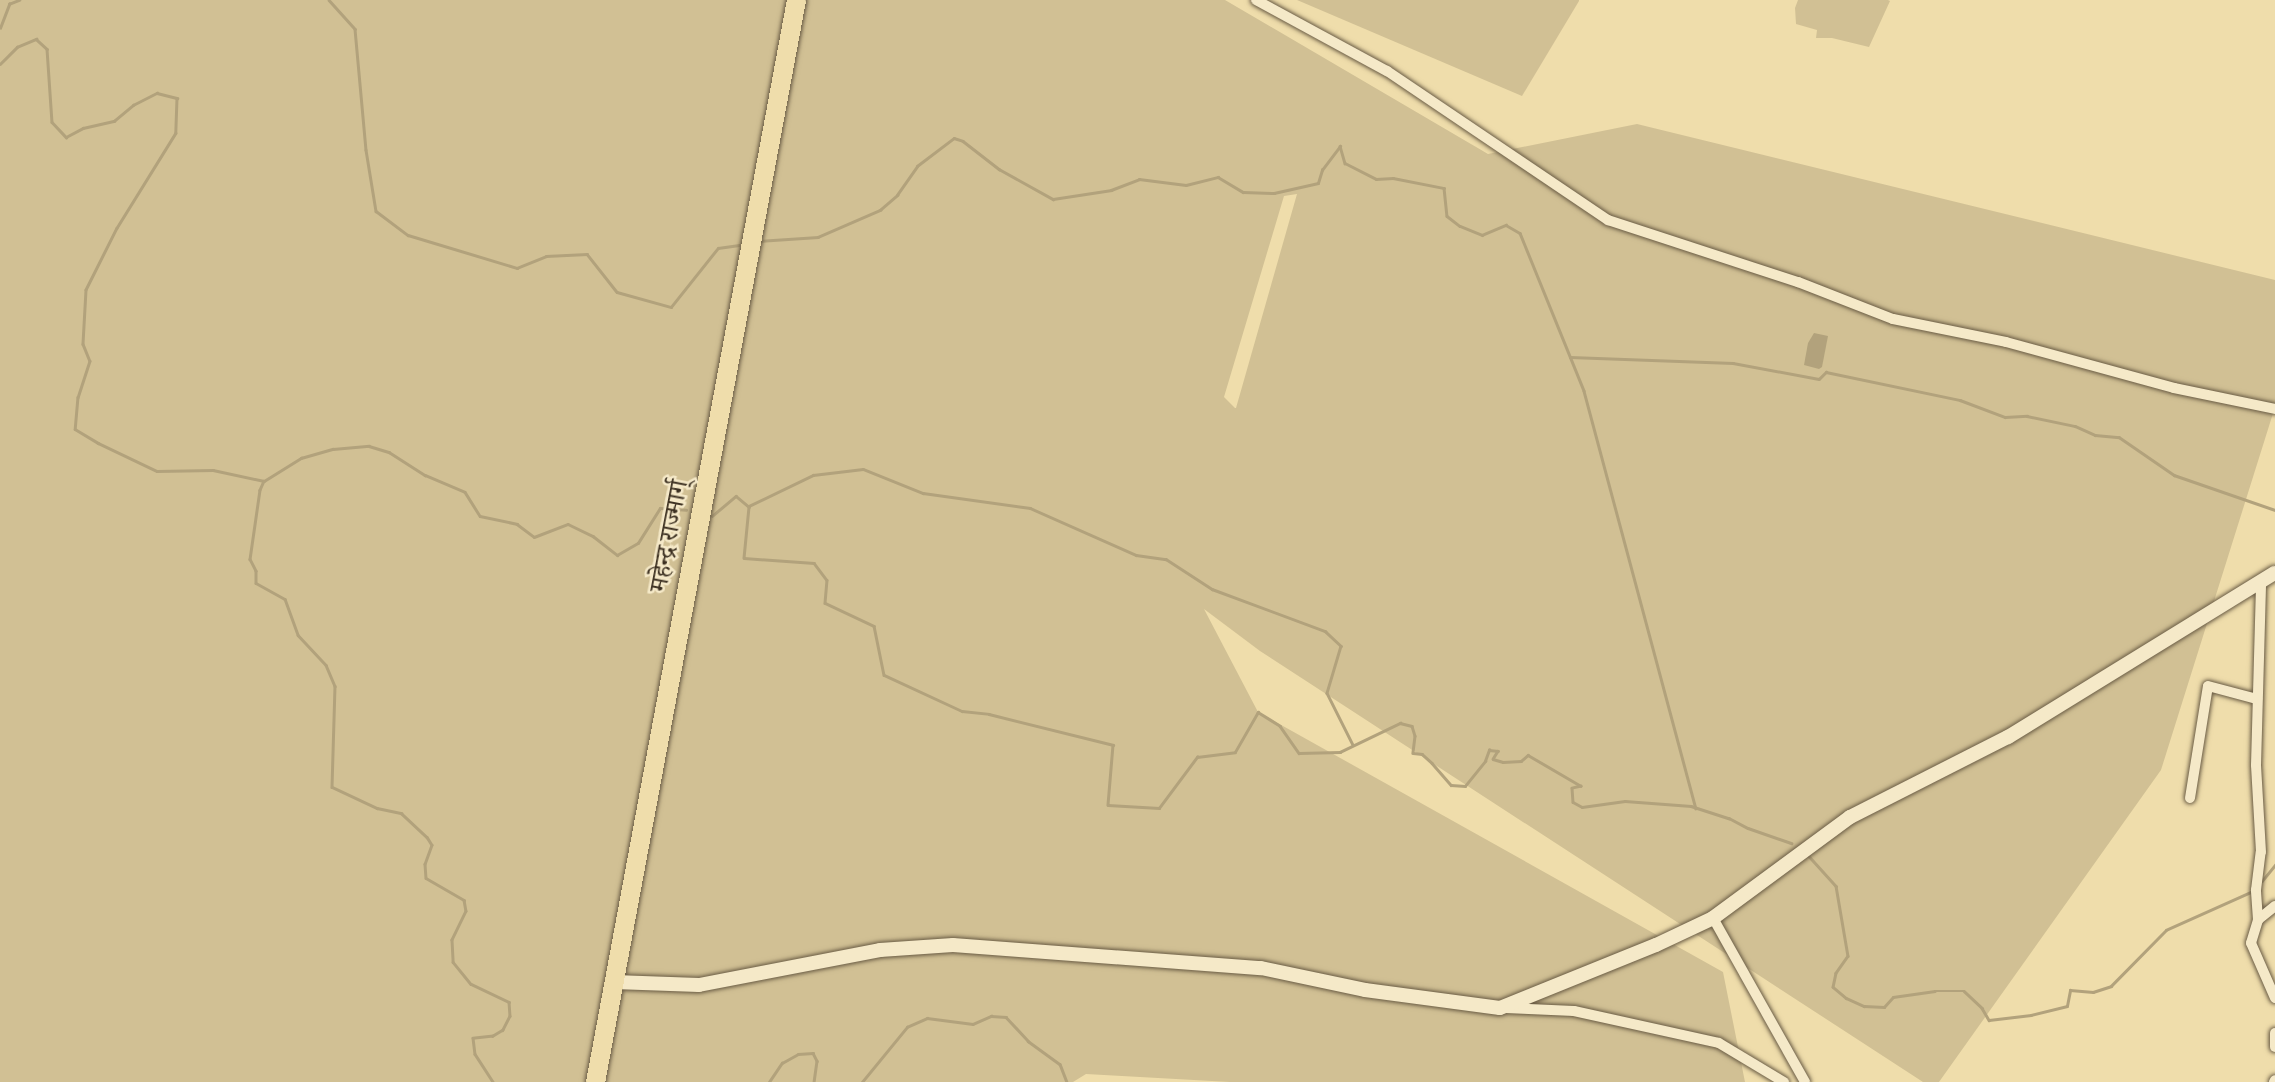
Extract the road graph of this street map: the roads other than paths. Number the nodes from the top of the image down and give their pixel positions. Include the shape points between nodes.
1 (796, 0) edge
2 (1256, 0) edge
3 (2275, 409) edge
4 (2275, 573) edge
5 (2261, 582) junction
6 (2257, 699) junction
7 (2189, 798) dead end
8 (2275, 906) edge
9 (1713, 918) junction
10 (2258, 920) junction
11 (614, 982) junction
12 (2275, 998) edge
13 (1500, 1008) junction
14 (2275, 1033) edge
15 (2275, 1047) edge
16 (595, 1082) edge
17 (1784, 1082) edge
18 (1805, 1082) edge

1 - 11 highway, महेन्द्र राज्मार्ग्
2 - 3 street via 1387,71 1608,220 1798,282 1893,319 2006,342 2174,388
4 - 5 street
5 - 6 street
5 - 9 street via 2008,737 1850,817
6 - 7 street via 2208,686
6 - 10 street
8 - 10 street
9 - 13 street
9 - 18 street
10 - 12 street via 2250,943
11 - 13 street via 699,985 880,950 953,945 1261,968 1364,990
11 - 16 highway, महेन्द्र राज्मार्ग्
13 - 17 street via 1574,1011 1719,1043
14 - 15 street

